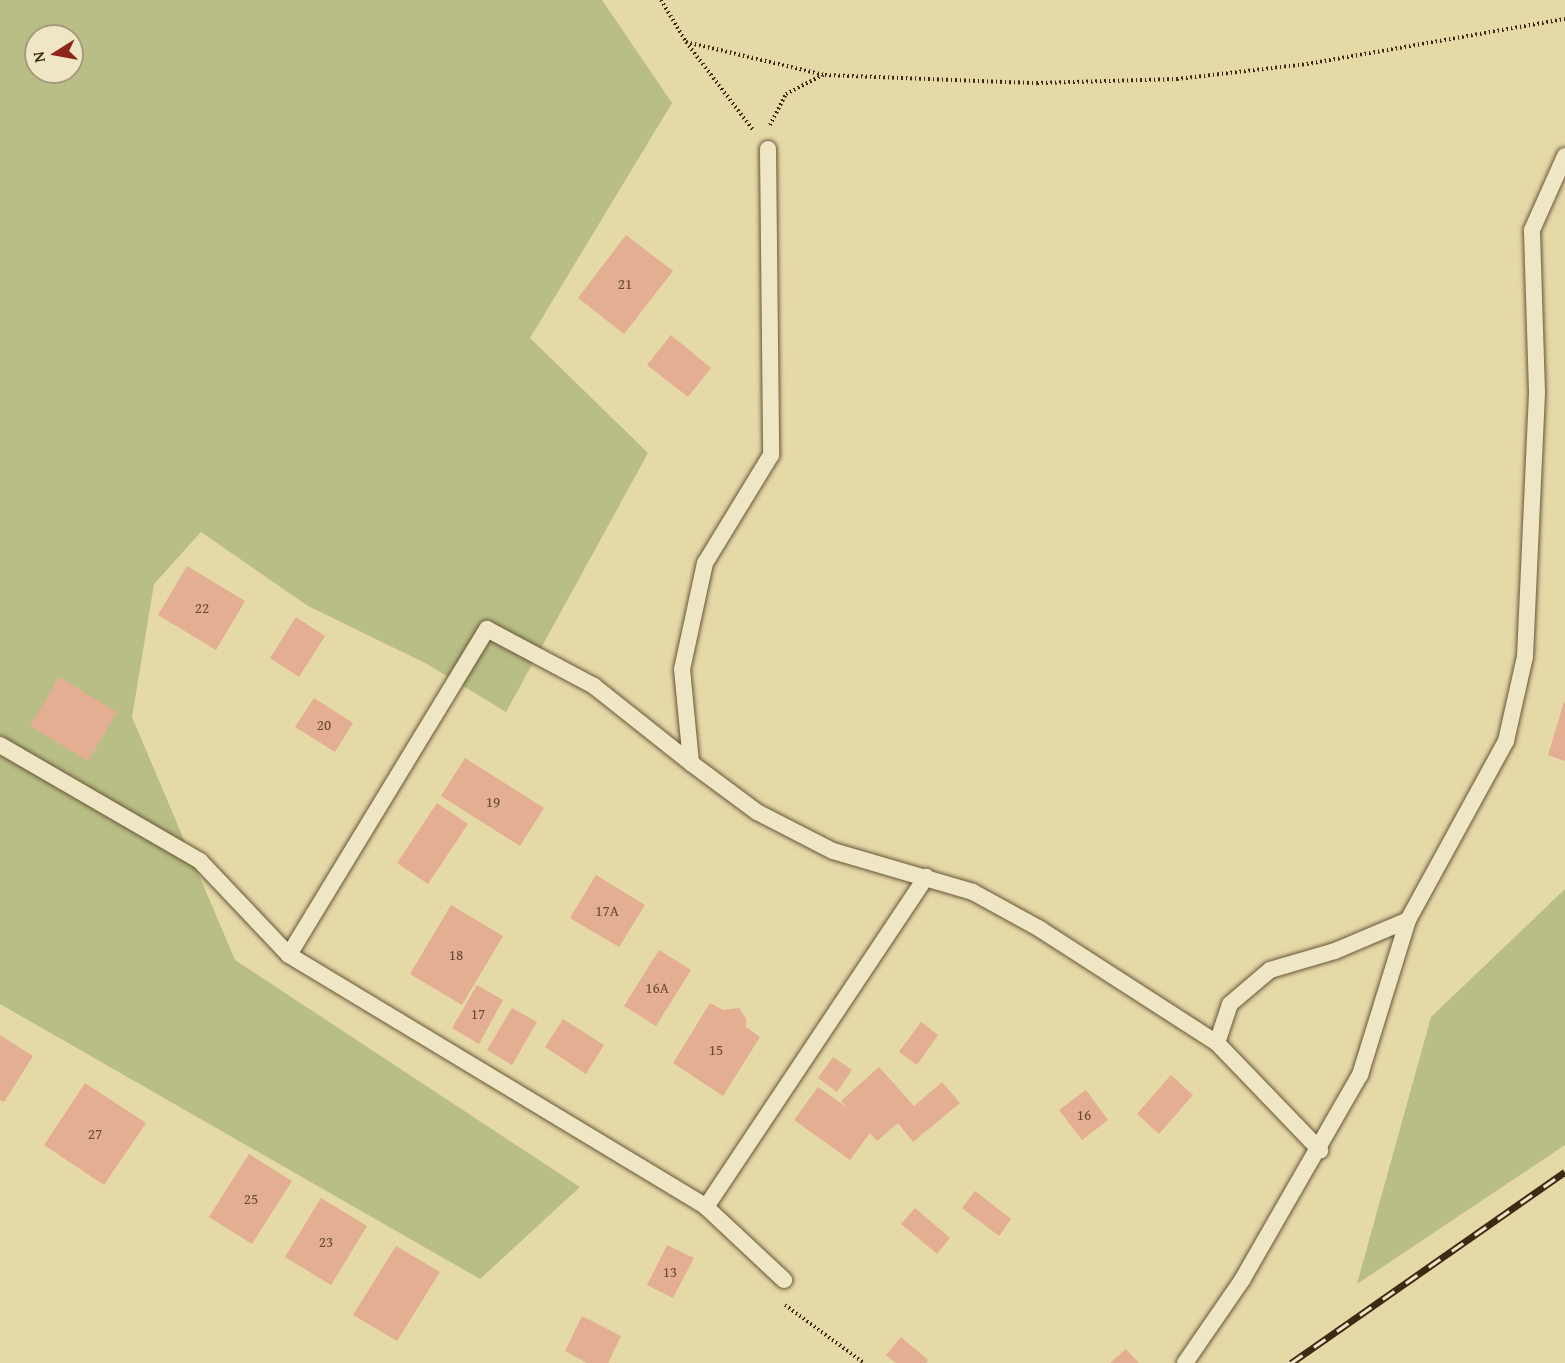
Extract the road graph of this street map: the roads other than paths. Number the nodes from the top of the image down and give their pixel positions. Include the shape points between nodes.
1 (768, 149) road end
2 (1565, 156) edge
3 (0, 745) edge
4 (691, 764) junction
5 (926, 877) junction
6 (1408, 920) junction
7 (289, 955) junction
8 (1217, 1043) junction
9 (1320, 1150) junction
10 (706, 1207) junction
11 (784, 1280) road end
12 (1185, 1363) edge

1 - 4 lane via 771,455 705,563 682,669
2 - 6 lane via 1532,230 1537,392 1525,657 1506,741
3 - 7 lane via 201,861
4 - 5 lane via 756,812 833,851
4 - 7 lane via 594,686 487,629
5 - 8 lane via 973,892 1040,929
5 - 10 lane
6 - 8 lane via 1335,951 1270,970 1230,1004
6 - 9 lane via 1360,1075
7 - 10 lane
8 - 9 lane
9 - 12 lane via 1242,1280
10 - 11 lane

